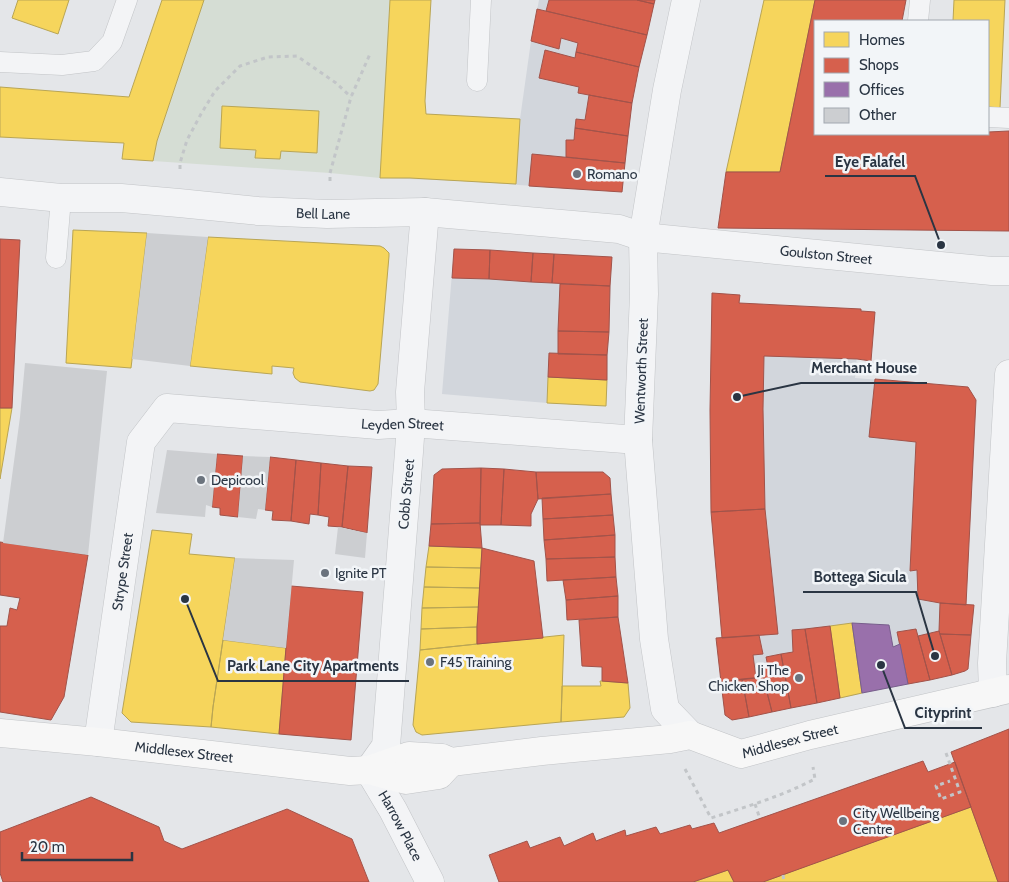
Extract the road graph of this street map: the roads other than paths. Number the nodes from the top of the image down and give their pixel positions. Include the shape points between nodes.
1 (127, 0) edge
2 (481, 0) edge
3 (686, 0) edge
4 (920, 0) edge
5 (918, 20) edge
6 (0, 62) edge
7 (477, 81) dead end
8 (989, 117) edge
9 (1009, 118) edge
10 (0, 192) edge
11 (60, 198) junction
12 (425, 212) junction
13 (643, 238) junction
14 (56, 258) dead end
15 (1009, 271) edge
16 (1009, 374) edge
17 (167, 408) joint
18 (411, 424) junction
19 (638, 440) junction
20 (1001, 691) edge
21 (0, 734) edge
22 (680, 737) junction
23 (98, 742) junction
24 (368, 770) junction
25 (430, 882) edge

1 - 6 lane via 112,42 94,61 62,65
2 - 7 lane
3 - 13 street, Wentworth Street via 665,99
4 - 5 lane
8 - 9 lane
10 - 11 street, Bell Lane
11 - 12 street, Bell Lane via 121,198 327,214
11 - 14 lane
12 - 13 street, Bell Lane via 619,229
12 - 18 street, Cobb Street via 410,392
13 - 15 street, Goulston Street
13 - 19 street, Wentworth Street
16 - 20 street via 992,664
17 - 18 street, Leyden Street
17 - 23 street, Strype Street via 141,442
18 - 19 street, Leyden Street
18 - 24 street, Cobb Street via 386,746
19 - 22 street, Wentworth Street via 654,639 666,709
20 - 22 street, Middlesex Street via 742,754
21 - 23 street, Middlesex Street
22 - 24 street, Middlesex Street via 451,762 442,758 409,756
23 - 24 street, Middlesex Street via 350,771
24 - 25 street, Harrow Place

